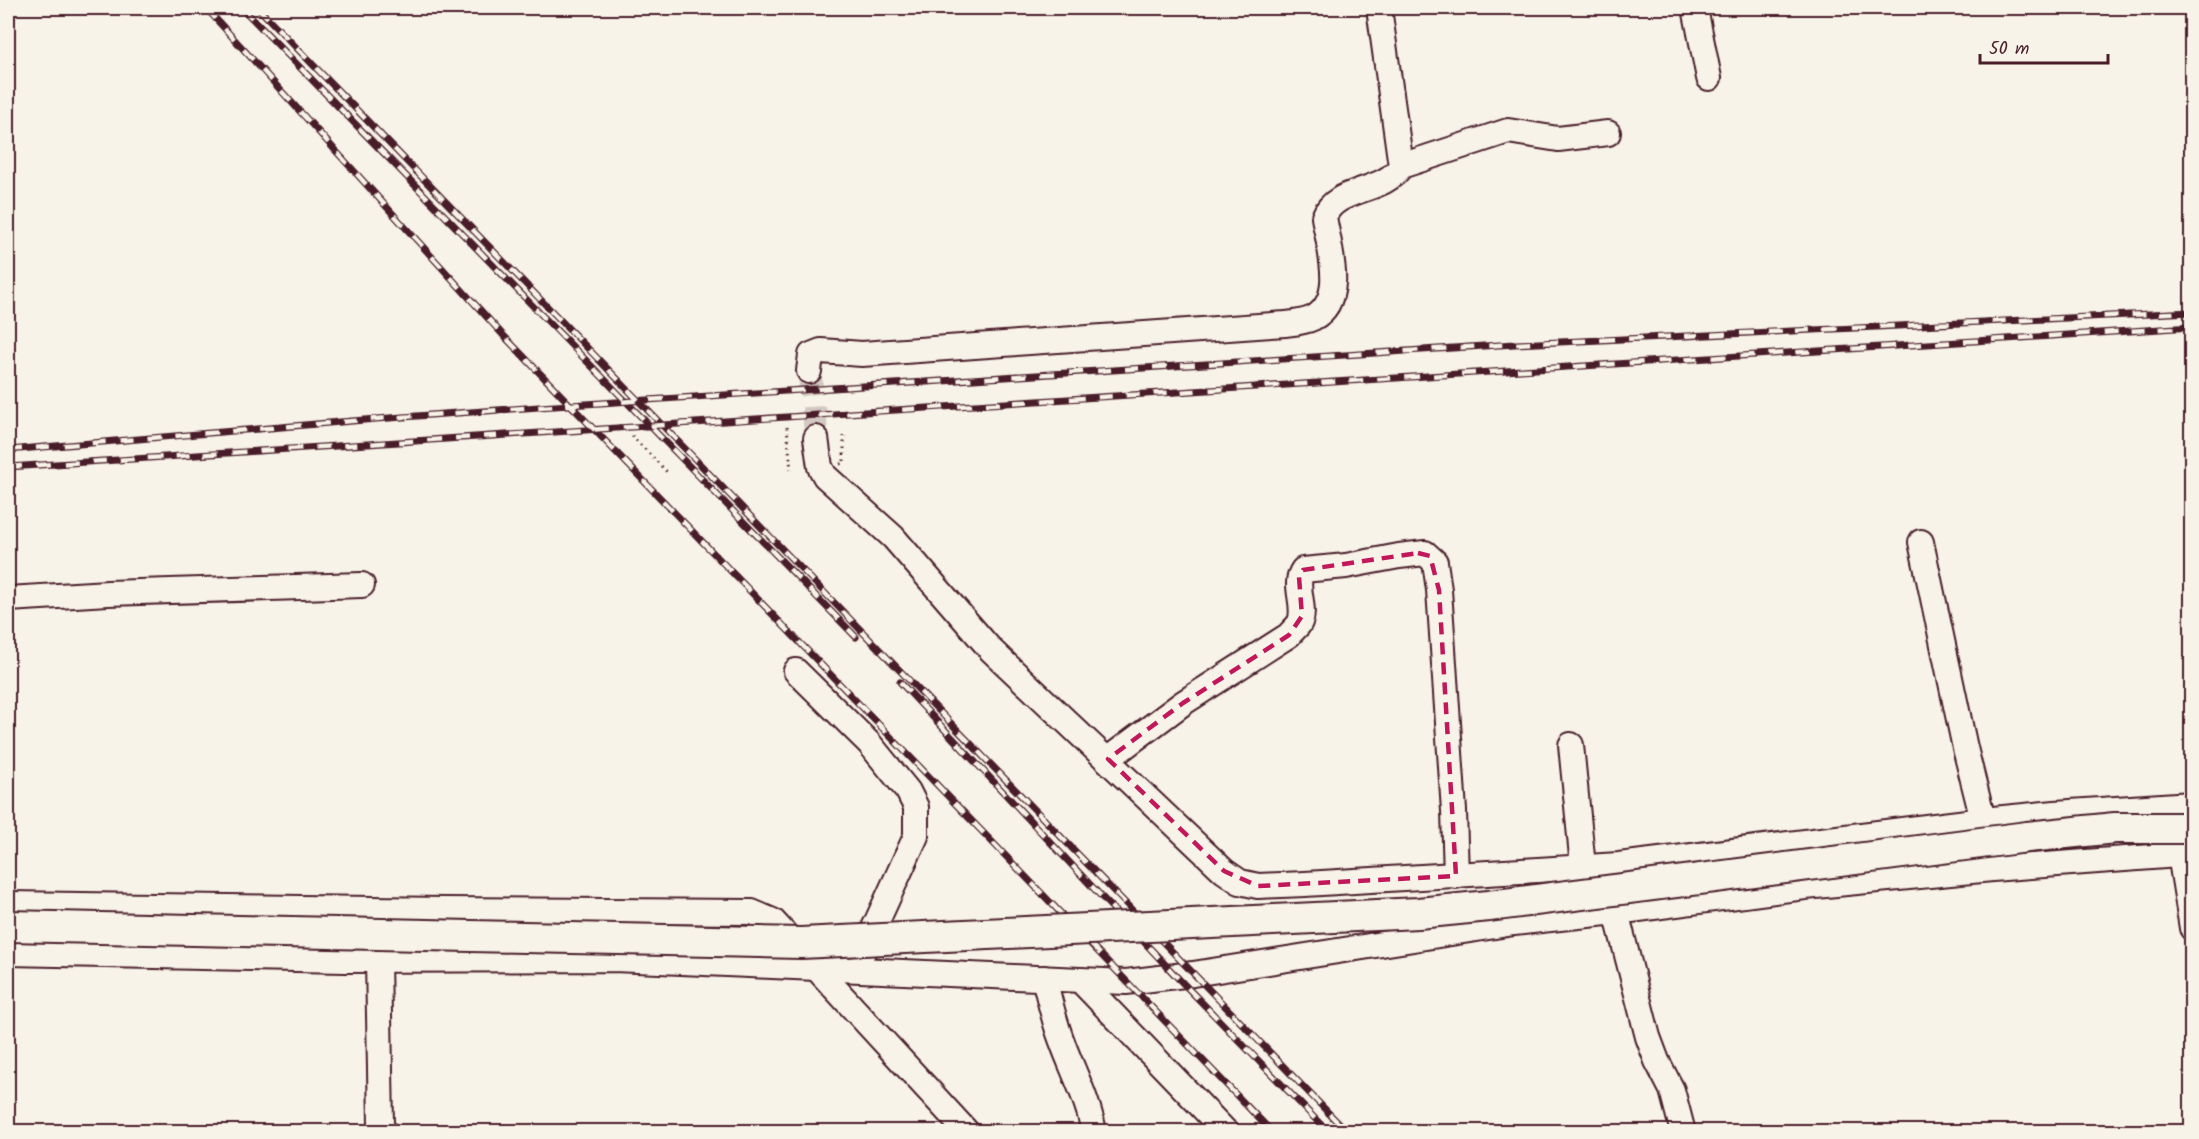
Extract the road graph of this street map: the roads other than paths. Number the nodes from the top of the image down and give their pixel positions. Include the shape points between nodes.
1 (1379, 8) edge
2 (1695, 8) edge
3 (1709, 78) dead end
4 (1608, 133) dead end
5 (1401, 166) junction
6 (809, 371) dead end
7 (816, 438) tunnel mouth
8 (1921, 542) dead end
9 (362, 585) dead end
10 (8, 599) edge
11 (796, 671) dead end
12 (1571, 745) dead end
13 (1108, 759) junction
14 (2192, 804) edge
15 (1983, 820) junction
16 (2188, 845) edge
17 (1583, 867) junction
18 (1456, 876) junction
19 (8, 904) edge
20 (1616, 912) junction
21 (8, 926) edge
22 (2192, 928) edge
23 (8, 953) edge
24 (378, 960) junction
25 (815, 968) junction
26 (855, 970) junction
27 (1044, 978) junction
28 (1080, 980) junction
29 (384, 1131) edge
30 (966, 1131) edge
31 (1094, 1131) edge
32 (1226, 1131) edge
33 (1683, 1131) edge

1 - 5 street
2 - 3 street
4 - 5 street via 1558,139 1508,131
5 - 6 street via 1389,180 1335,201 1327,208 1324,217 1333,295 1325,309 1311,319 874,353 821,351 811,355
7 - 13 street via 825,476 893,537 991,650
8 - 15 street
9 - 10 street
11 - 26 street via 869,743 908,791 916,807 916,836
12 - 17 street
13 - 18 street via 1240,882 1258,886
13 - 18 street via 1183,703 1289,635 1302,616 1299,577 1303,570 1425,553 1435,562 1439,590
14 - 15 street
15 - 17 street
16 - 20 street
16 - 21 main road, bridge via 2115,828 1418,913 801,943
16 - 22 street
17 - 18 street
19 - 25 street via 752,912 773,921
20 - 28 street via 1514,923 1176,976 1126,982
20 - 33 street via 1648,1037 1672,1090
23 - 24 street
24 - 25 street via 614,959
24 - 29 street
25 - 26 street
25 - 30 street
26 - 27 street
27 - 28 street
27 - 31 street via 1057,1028 1081,1083
28 - 32 street

